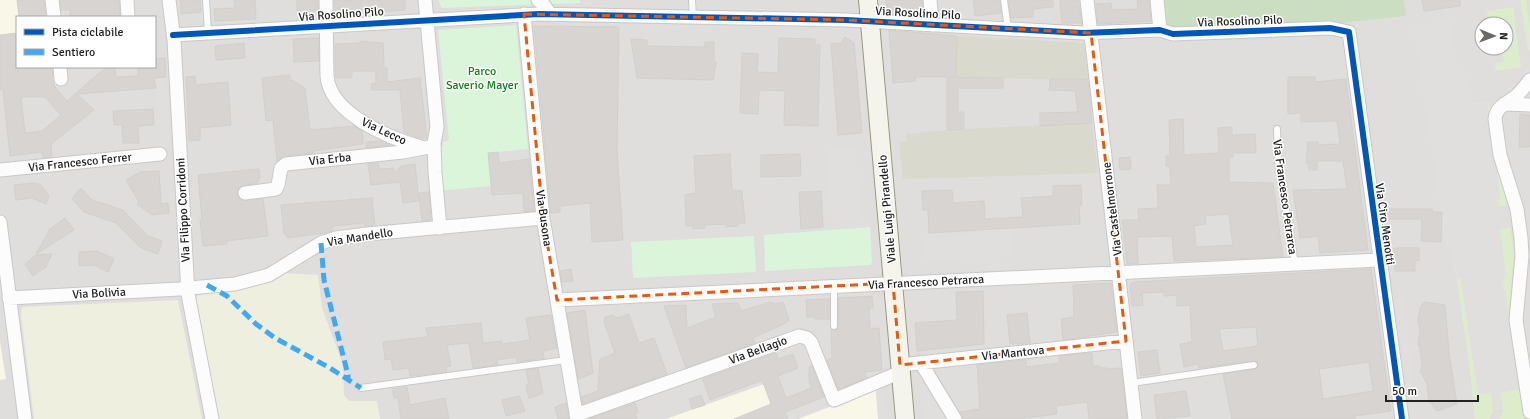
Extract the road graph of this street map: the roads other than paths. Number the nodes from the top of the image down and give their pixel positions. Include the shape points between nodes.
1 (52, 0) edge
2 (127, 0) edge
3 (169, 0) edge
4 (206, 0) edge
5 (326, 0) edge
6 (426, 0) edge
7 (538, 0) edge
8 (692, 0) edge
9 (868, 0) edge
10 (930, 0) edge
11 (1004, 0) edge
12 (1087, 0) edge
13 (1157, 0) edge
14 (524, 14) junction
15 (550, 14) junction
16 (54, 16) edge
17 (128, 16) edge
18 (693, 17) junction
19 (427, 20) junction
20 (870, 22) junction
21 (932, 25) junction
22 (326, 26) junction
23 (1008, 29) junction
24 (1160, 30) junction
25 (1349, 32) joint
26 (208, 33) junction
27 (1091, 33) junction
28 (174, 35) junction
29 (1530, 80) edge
30 (1504, 104) junction
31 (1530, 105) edge
32 (1276, 129) dead end
33 (434, 146) junction
34 (421, 147) junction
35 (160, 154) dead end
36 (0, 170) edge
37 (245, 193) dead end
38 (543, 218) junction
39 (1524, 221) edge
40 (0, 222) edge
41 (440, 228) junction
42 (1379, 260) junction
43 (2, 262) edge
44 (1294, 264) junction
45 (1119, 273) junction
46 (893, 283) junction
47 (834, 286) junction
48 (188, 288) junction
49 (9, 298) junction
50 (557, 300) junction
51 (834, 326) dead end
52 (1126, 341) junction
53 (566, 360) junction
54 (921, 363) junction
55 (1254, 365) dead end
56 (901, 369) junction
57 (1132, 383) junction
58 (361, 388) dead end
59 (1530, 412) edge
60 (577, 417) edge
61 (25, 419) edge
62 (212, 419) edge
63 (905, 419) edge
64 (955, 419) edge
65 (1136, 419) edge
66 (1402, 419) edge

1 - 16 street
2 - 17 street
3 - 28 street, Via Filippo Corridoni
4 - 26 lane
5 - 22 street, Via Lecco
6 - 19 street
7 - 15 street
8 - 18 lane
9 - 20 main road, Viale Luigi Pirandello
10 - 21 street
11 - 23 lane
12 - 27 street, Via Castelmorrone
13 - 24 street
14 - 15 street, Via Rosolino Pilo
14 - 19 street, Via Rosolino Pilo
14 - 38 street, Via Busona
15 - 18 street, Via Rosolino Pilo
18 - 20 street, Via Rosolino Pilo
19 - 22 street, Via Rosolino Pilo
19 - 33 street via 437,127
20 - 21 street, Via Rosolino Pilo
20 - 46 main road, Viale Luigi Pirandello
21 - 23 street, Via Rosolino Pilo
22 - 26 street, Via Rosolino Pilo
22 - 34 street, Via Lecco via 327,82 333,95 360,121
23 - 27 street, Via Rosolino Pilo
24 - 25 street, Via Rosolino Pilo via 1173,34 1330,28
24 - 27 street, Via Rosolino Pilo
25 - 42 street, Via Ciro Menotti
26 - 28 street, Via Rosolino Pilo
27 - 45 street, Via Castelmorrone
28 - 48 street, Via Filippo Corridoni
29 - 30 street via 1520,92
30 - 31 street
30 - 39 street via 1496,114 1500,155 1517,210
32 - 44 lane, Via Francesco Petrarca via 1278,161
33 - 34 street, Via Erba
33 - 41 street
34 - 37 street, Via Erba via 409,151 286,164 281,168 276,189
35 - 36 street, Via Francesco Ferrer
38 - 41 street, Via Mandello
38 - 50 street, Via Busona
39 - 59 street via 1516,320
40 - 43 street
41 - 48 street, Via Mandello via 336,238 321,243 265,277 235,284
42 - 44 street, Via Francesco Petrarca
42 - 66 street, Via Ciro Menotti
43 - 49 street
44 - 45 street, Via Francesco Petrarca
45 - 46 street, Via Francesco Petrarca
45 - 52 street, Via Castelmorrone
46 - 47 street, Via Francesco Petrarca
46 - 56 main road, Viale Luigi Pirandello
47 - 50 street, Via Francesco Petrarca
47 - 51 lane
48 - 49 street, Via Bolivia
48 - 62 street, Via Filippo Corridoni
49 - 61 street
50 - 53 street, Via Busona
52 - 54 street, Via Mantova
52 - 57 street, Via Castelmorrone
53 - 58 lane
53 - 60 street, Via Busona
54 - 56 street, Via Mantova
54 - 64 street
55 - 57 lane
56 - 60 street, Via Bellagio via 834,400 811,342 799,336
56 - 63 main road, Viale Luigi Pirandello
57 - 65 street, Via Castelmorrone

